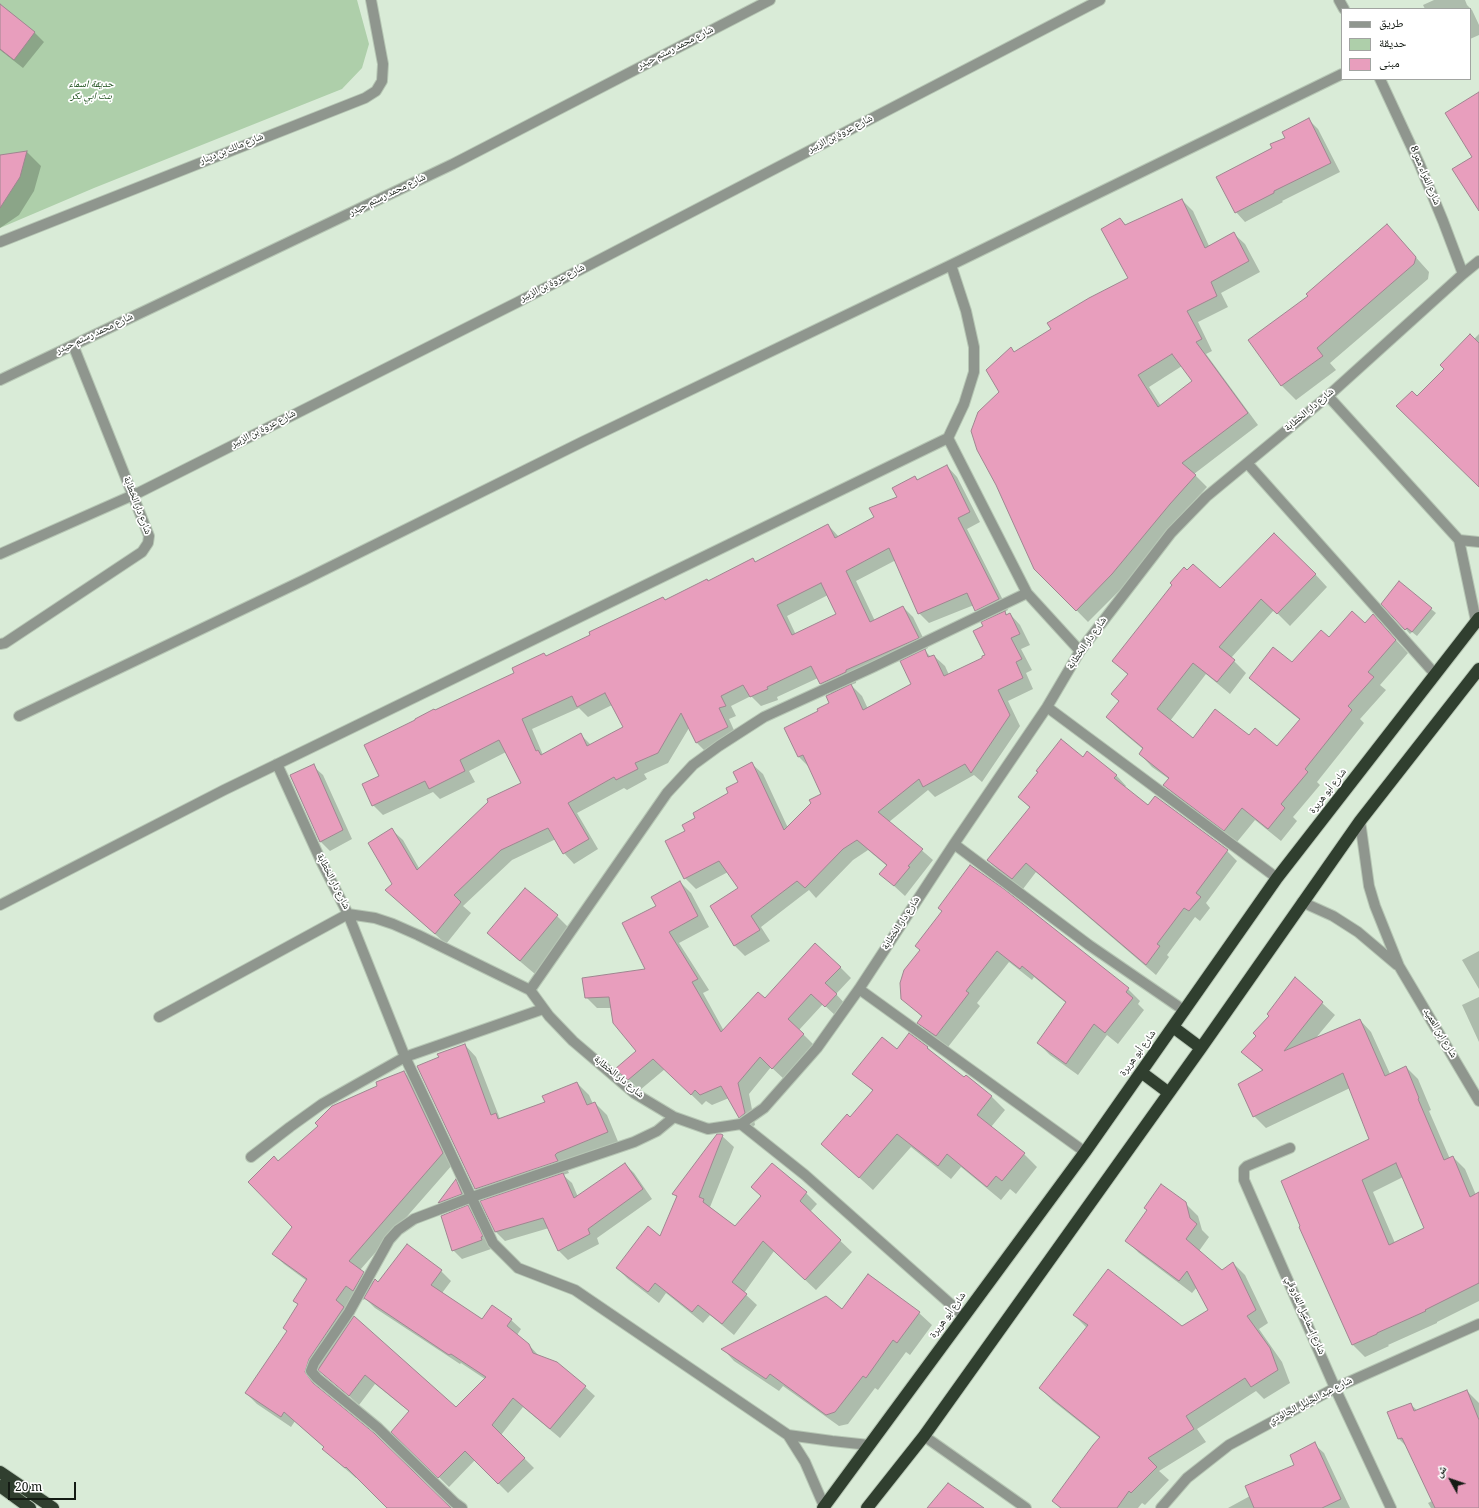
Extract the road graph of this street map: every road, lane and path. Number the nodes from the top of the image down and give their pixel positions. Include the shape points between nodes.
1 (371, 0) edge
2 (770, 0) edge
3 (1100, 0) edge
4 (1341, 74) edge
5 (1380, 80) edge
6 (0, 242) edge
7 (1479, 261) edge
8 (951, 265) junction
9 (1463, 274) junction
10 (74, 345) junction
11 (0, 380) edge
12 (1328, 396) junction
13 (948, 438) junction
14 (1248, 464) junction
15 (133, 495) junction
16 (1459, 540) junction
17 (1479, 542) edge
18 (0, 554) edge
19 (1027, 593) junction
20 (1478, 619) edge
21 (0, 644) edge
22 (1080, 651) junction
23 (1479, 669) edge
24 (1435, 674) junction
25 (1047, 707) junction
26 (19, 716) dead end
27 (277, 764) junction
28 (1360, 821) junction
29 (954, 844) junction
30 (1277, 878) junction
31 (1302, 902) junction
32 (0, 905) edge
33 (348, 914) junction
34 (1399, 966) junction
35 (859, 989) junction
36 (530, 990) junction
37 (543, 1009) junction
38 (1185, 1011) junction
39 (159, 1017) dead end
40 (1173, 1027) junction
41 (1201, 1048) junction
42 (405, 1057) junction
43 (1141, 1072) junction
44 (1169, 1093) junction
45 (1479, 1101) edge
46 (674, 1117) junction
47 (741, 1124) junction
48 (1290, 1148) dead end
49 (1085, 1152) junction
50 (251, 1157) dead end
51 (472, 1197) junction
52 (964, 1316) junction
53 (1479, 1324) edge
54 (1335, 1388) junction
55 (788, 1435) junction
56 (924, 1436) junction
57 (869, 1444) junction
58 (0, 1472) edge
59 (0, 1486) edge
60 (824, 1507) edge
61 (30, 1508) edge
62 (53, 1508) edge
63 (462, 1508) edge
64 (867, 1508) edge
65 (1026, 1508) edge
66 (1161, 1508) edge
67 (1391, 1508) edge

1 - 6 street, شارع مالك بن دينار via 384,64 382,81 376,91 365,98
2 - 10 street, شارع محمد رستم حيدر via 453,164
3 - 15 street, شارع عروة بن الزبير via 518,302
4 - 8 street
5 - 9 street, شارع الفراء ممر 8 via 1444,221
7 - 9 street, شارع دار الخطابة
8 - 13 street via 966,311 974,347 974,372 964,404
8 - 26 street
9 - 12 street, شارع دار الخطابة
10 - 11 street, شارع محمد رستم حيدر
10 - 15 street, شارع دار الخطابة
12 - 14 street, شارع دار الخطابة
12 - 16 street
13 - 19 street
13 - 27 street
14 - 22 street, شارع دار الخطابة via 1206,497 1171,533
14 - 24 street
15 - 18 street, شارع عروة بن الزبير
15 - 21 street, شارع دار الخطابة via 149,536 142,552
16 - 17 street
16 - 20 street
19 - 22 street
19 - 36 street via 764,716 693,766 667,793
20 - 24 highway, شارع أبو هريرة
22 - 25 street, شارع دار الخطابة
23 - 28 highway
24 - 30 highway, شارع أبو هريرة
25 - 29 street, شارع دار الخطابة
25 - 30 street
27 - 32 street
27 - 33 street, شارع دار الخطابة
28 - 31 highway
28 - 34 street, شارع ابن العميد via 1369,886
29 - 35 street, شارع دار الخطابة
29 - 38 street via 1089,945
30 - 38 highway, شارع أبو هريرة
31 - 34 street, شارع ابن العميد via 1352,928
31 - 41 highway
33 - 36 street, شارع دار الخطابة via 394,924
33 - 39 street
33 - 42 street
34 - 45 street, شارع ابن العميد
35 - 47 street, شارع دار الخطابة via 817,1048 764,1108
35 - 49 street
36 - 37 street, شارع دار الخطابة
37 - 42 street
37 - 46 street, شارع دار الخطابة via 573,1041 634,1093
38 - 40 highway, شارع أبو هريرة
40 - 41 highway
40 - 43 highway, شارع أبو هريرة
41 - 44 highway
42 - 50 street via 322,1104
42 - 51 street
43 - 44 highway
43 - 49 highway, شارع أبو هريرة
44 - 56 highway
46 - 47 street, شارع دار الخطابة via 708,1129
46 - 51 street via 657,1130 634,1142
47 - 52 street via 805,1175
48 - 54 street, شارع إسماعيل الفاروقي via 1247,1166 1243,1174 1255,1207
49 - 52 highway, شارع أبو هريرة
51 - 55 street via 493,1243 518,1268 575,1290
51 - 63 street via 414,1219 398,1230 389,1240 349,1312 311,1371 378,1428
52 - 57 highway, شارع أبو هريرة
53 - 54 street, شارع عبد الجليل الجالودي
54 - 66 street, شارع عبد الجليل الجالودي via 1229,1445 1187,1478
54 - 67 street, شارع إسماعيل الفاروقي
55 - 57 street
55 - 60 street via 805,1462
56 - 64 highway
56 - 65 street
57 - 60 highway, شارع أبو هريرة
58 - 62 highway
59 - 61 highway

